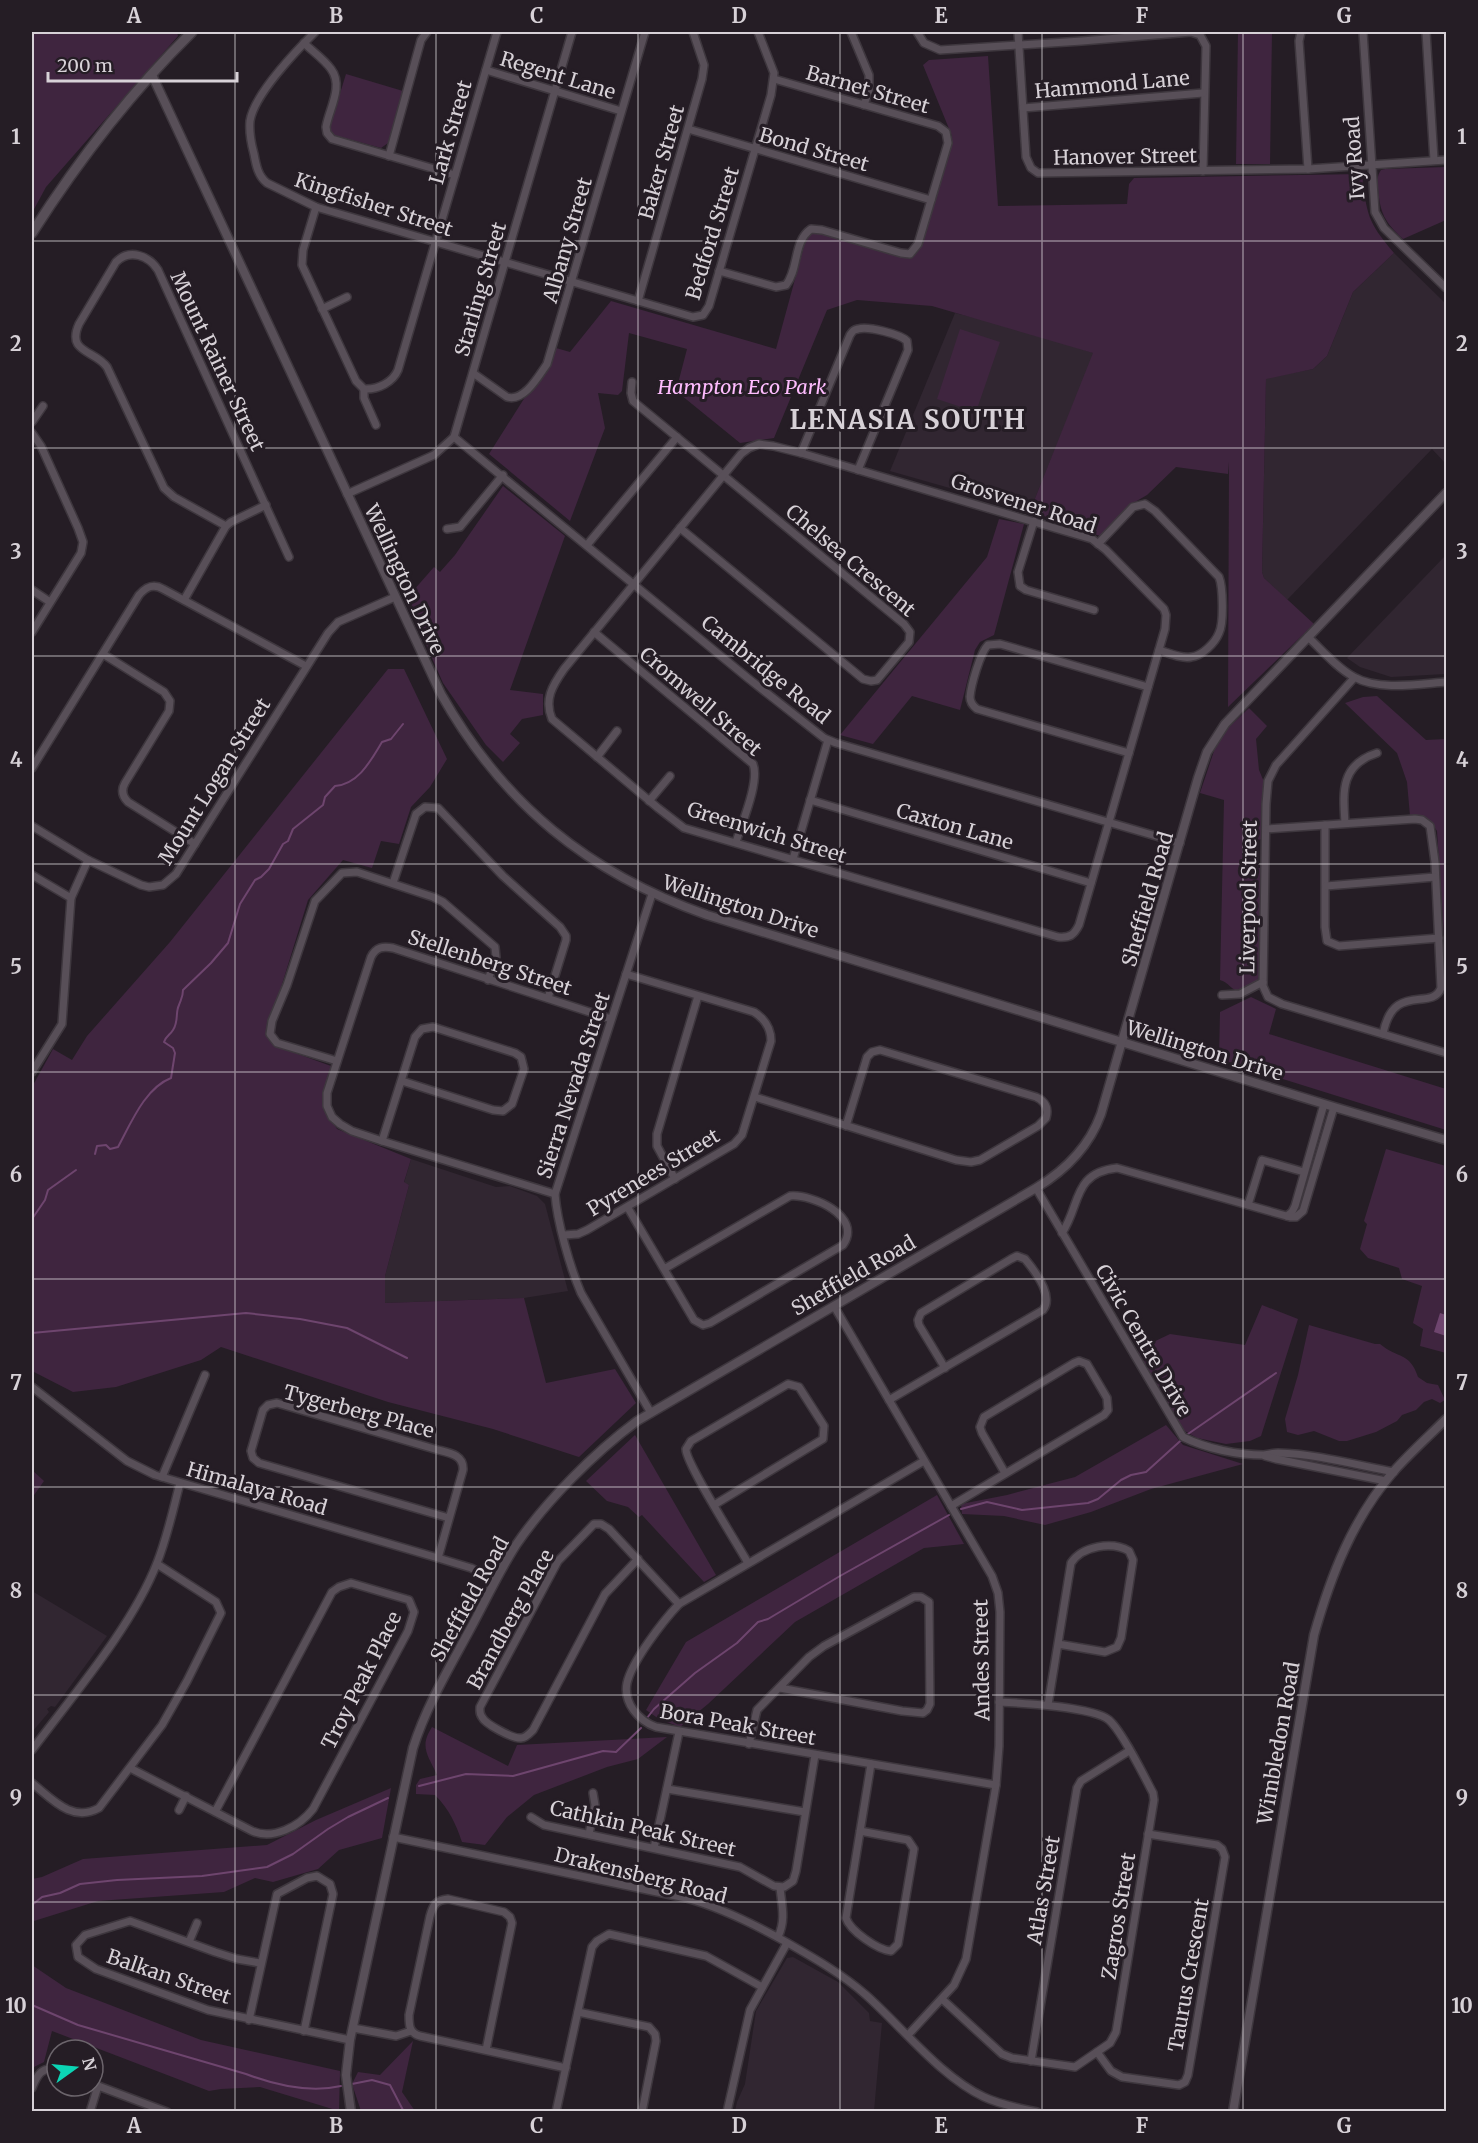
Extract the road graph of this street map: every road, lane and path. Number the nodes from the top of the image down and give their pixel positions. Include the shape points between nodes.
1 (192, 32) edge
2 (315, 32) edge
3 (415, 32) edge
4 (427, 32) edge
5 (497, 32) edge
6 (572, 32) edge
7 (645, 32) edge
8 (693, 32) edge
9 (758, 32) edge
10 (851, 32) edge
11 (917, 32) edge
12 (1018, 32) edge
13 (1301, 32) edge
14 (1363, 32) edge
15 (1426, 32) edge
16 (421, 40) junction
17 (304, 43) junction
18 (1019, 46) junction
19 (486, 70) junction
20 (152, 75) junction
21 (774, 79) junction
22 (554, 91) junction
23 (1203, 93) junction
24 (864, 105) junction
25 (1023, 108) junction
26 (621, 111) junction
27 (688, 129) junction
28 (755, 149) junction
29 (389, 156) junction
30 (1434, 160) junction
31 (1446, 160) edge
32 (1371, 166) junction
33 (1308, 169) junction
34 (1203, 171) junction
35 (455, 175) junction
36 (931, 200) junction
37 (316, 207) junction
38 (32, 233) edge
39 (435, 242) junction
40 (505, 262) junction
41 (719, 271) junction
42 (572, 282) junction
43 (1446, 288) edge
44 (347, 297) dead end
45 (638, 301) junction
46 (322, 309) junction
47 (473, 373) junction
48 (632, 382) dead end
49 (364, 389) junction
50 (43, 406) dead end
51 (32, 422) edge
52 (376, 424) dead end
53 (32, 433) edge
54 (454, 437) junction
55 (677, 437) junction
56 (801, 453) junction
57 (858, 470) junction
58 (503, 475) junction
59 (724, 475) junction
60 (347, 494) junction
61 (1446, 494) edge
62 (266, 505) junction
63 (1034, 521) junction
64 (226, 526) junction
65 (680, 528) junction
66 (447, 529) dead end
67 (1098, 544) junction
68 (587, 545) junction
69 (289, 557) dead end
70 (634, 584) junction
71 (32, 590) edge
72 (395, 597) junction
73 (184, 600) junction
74 (50, 602) junction
75 (1094, 610) dead end
76 (32, 632) edge
77 (594, 632) junction
78 (1308, 637) junction
79 (1159, 650) junction
80 (103, 654) junction
81 (306, 666) junction
82 (1354, 678) junction
83 (1446, 682) edge
84 (1148, 687) junction
85 (617, 731) dead end
86 (828, 740) junction
87 (1129, 753) junction
88 (1377, 753) dead end
89 (597, 757) junction
90 (32, 768) edge
91 (670, 776) dead end
92 (810, 800) junction
93 (649, 801) junction
94 (1110, 823) junction
95 (1345, 824) junction
96 (1325, 825) junction
97 (32, 826) edge
98 (1266, 830) junction
99 (736, 842) junction
100 (1180, 843) junction
101 (195, 844) junction
102 (793, 859) junction
103 (88, 860) junction
104 (32, 875) edge
105 (1435, 878) junction
106 (393, 883) junction
107 (1091, 883) junction
108 (1326, 886) junction
109 (652, 894) junction
110 (71, 898) junction
111 (1058, 937) joint
112 (1439, 938) junction
113 (626, 974) junction
114 (488, 980) junction
115 (1263, 982) junction
116 (1221, 994) dead end
117 (698, 996) junction
118 (548, 998) junction
119 (611, 1019) junction
120 (1383, 1034) junction
121 (1122, 1042) junction
122 (1446, 1053) edge
123 (337, 1061) junction
124 (32, 1072) edge
125 (402, 1081) junction
126 (755, 1097) junction
127 (1324, 1104) junction
128 (1334, 1107) junction
129 (846, 1126) junction
130 (1446, 1140) edge
131 (382, 1141) junction
132 (1305, 1168) junction
133 (1316, 1168) junction
134 (675, 1179) junction
135 (1036, 1188) junction
136 (555, 1194) junction
137 (1248, 1205) junction
138 (628, 1208) junction
139 (1287, 1216) junction
140 (1062, 1233) junction
141 (564, 1235) junction
142 (664, 1269) junction
143 (834, 1306) junction
144 (945, 1368) junction
145 (205, 1375) dead end
146 (32, 1387) edge
147 (889, 1400) junction
148 (651, 1413) junction
149 (1446, 1419) edge
150 (1263, 1455) junction
151 (924, 1461) junction
152 (1394, 1472) junction
153 (1005, 1473) junction
154 (162, 1478) junction
155 (1386, 1481) junction
156 (180, 1483) junction
157 (714, 1504) junction
158 (951, 1506) junction
159 (449, 1518) junction
160 (438, 1558) junction
161 (638, 1559) junction
162 (748, 1563) junction
163 (157, 1564) junction
164 (496, 1580) junction
165 (679, 1604) junction
166 (1058, 1644) junction
167 (780, 1688) junction
168 (999, 1702) junction
169 (1048, 1706) junction
170 (680, 1732) junction
171 (749, 1744) junction
172 (32, 1750) edge
173 (1129, 1751) junction
174 (815, 1755) junction
175 (871, 1764) junction
176 (130, 1768) junction
177 (32, 1783) edge
178 (996, 1785) junction
179 (667, 1789) junction
180 (593, 1793) dead end
181 (186, 1797) junction
182 (179, 1810) dead end
183 (215, 1812) junction
184 (805, 1812) junction
185 (531, 1817) dead end
186 (860, 1831) junction
187 (589, 1834) junction
188 (1148, 1834) junction
189 (393, 1837) junction
190 (654, 1848) junction
191 (780, 1888) junction
192 (196, 1923) dead end
193 (778, 1937) junction
194 (189, 1942) junction
195 (787, 1943) junction
196 (260, 1963) junction
197 (762, 1987) junction
198 (942, 1999) junction
199 (578, 2012) junction
200 (249, 2020) junction
201 (353, 2028) junction
202 (304, 2031) junction
203 (411, 2031) junction
204 (908, 2035) junction
205 (350, 2040) junction
206 (486, 2050) junction
207 (1097, 2052) junction
208 (1031, 2061) junction
209 (566, 2068) junction
210 (45, 2070) edge
211 (32, 2088) edge
212 (105, 2088) edge
213 (167, 2112) edge
214 (351, 2112) edge
215 (556, 2112) edge
216 (642, 2112) edge
217 (727, 2112) edge
218 (1037, 2112) edge
219 (1233, 2112) edge

1 - 20 main road
2 - 17 street, Kingfisher Street
3 - 16 street
4 - 16 street
5 - 19 street, Lark Street
6 - 22 street, Starling Street
7 - 26 street, Albany Street
8 - 27 street, Baker Street via 704,65
9 - 21 street
10 - 24 street via 869,75
11 - 18 street via 924,43 940,50
12 - 18 street, Hanover Street
13 - 33 street
14 - 32 street, Ivy Road
15 - 30 street
16 - 29 street
17 - 29 street via 335,76 336,90 326,128 329,136
17 - 37 street, Kingfisher Street via 258,101 250,121 250,135 263,180
18 - 23 street via 1196,33 1206,46
18 - 25 street, Hanover Street
19 - 22 street, Regent Lane
19 - 35 street, Lark Street
20 - 38 main road via 91,149
20 - 60 street, Wellington Drive
21 - 24 street, Barnet Street
21 - 28 street, Bedford Street
22 - 26 street, Regent Lane
22 - 40 street, Starling Street
23 - 25 street, Hammond Lane
23 - 34 street
24 - 36 street, Barnet Street via 938,126 946,132 948,143
25 - 34 street, Hanover Street via 1026,157 1038,173
26 - 42 street, Albany Street
27 - 28 street, Bond Street
27 - 45 street, Baker Street
28 - 36 street, Bond Street
28 - 41 street, Bedford Street
29 - 35 street
30 - 31 street, Hanover Street
30 - 32 street, Hanover Street
32 - 33 street, Hanover Street
32 - 43 street, Ivy Road via 1375,212 1383,228
33 - 34 street, Hanover Street
35 - 39 street, Lark Street
36 - 41 street, Barnet Street via 918,244 910,254 811,229 802,238 786,285 777,287
37 - 39 street, Kingfisher Street
37 - 46 street via 301,259
39 - 40 street, Kingfisher Street
39 - 49 street, Lark Street via 396,375 389,382
40 - 42 street, Bedford Street
40 - 47 street, Starling Street
41 - 45 street, Bedford Street via 708,309 700,316
42 - 45 street, Bedford Street
42 - 47 street, Albany Street via 549,359 522,395 510,398
44 - 46 street
46 - 49 street via 354,379
47 - 54 street, Starling Street
48 - 55 street via 633,400
49 - 52 street via 365,402
50 - 51 street
53 - 74 street via 83,542 81,553
54 - 58 street, Cambridge Road
54 - 60 street via 434,455
55 - 59 street
55 - 68 street
56 - 57 street, Grosvener Road
56 - 57 street via 853,331 864,328 900,335 907,341 908,350
56 - 59 street, Grosvener Road via 756,445 741,454
57 - 63 street, Grosvener Road
58 - 66 street via 460,527
58 - 68 street, Cambridge Road
59 - 65 street, Grosvener Road
59 - 65 street, Chelsea Crescent via 904,624 911,638 905,648 877,680 863,679
60 - 72 street, Wellington Drive
61 - 78 street, Sheffield Road
62 - 64 street
62 - 64 street, Mount Rainer Street via 154,265 142,256 120,258 79,324 76,343 107,367 164,488
62 - 69 street, Mount Rainer Street
63 - 67 street, Grosvener Road
63 - 75 street via 1018,573 1020,586
64 - 73 street
65 - 70 street, Grosvener Road
67 - 79 street, Grosvener Road via 1160,602 1166,615
67 - 79 street via 1133,507 1145,504 1220,577 1221,627 1214,641 1191,658
68 - 70 street, Cambridge Road
70 - 77 street, Greenwich Street
70 - 86 street, Cambridge Road
71 - 74 street
72 - 81 street, Mount Logan Street via 339,622
72 - 109 street, Wellington Drive via 450,710 481,757 539,819 570,844
73 - 80 street via 159,586 147,588
73 - 81 street
74 - 76 street
77 - 89 street, Greenwich Street via 555,682 547,709 552,719
77 - 99 street, Cromwell Street via 753,764 754,781
78 - 82 street
78 - 100 street, Sheffield Road via 1211,743
79 - 84 street, Grosvener Road
80 - 90 street
80 - 101 street via 164,692 170,701 169,711 123,787 123,796
81 - 101 street, Mount Logan Street
82 - 83 street via 1383,684
82 - 98 street, Liverpool Street via 1272,771
84 - 87 street, Grosvener Road
84 - 87 street via 1000,644 988,645 981,655 970,698 977,709
85 - 89 street
86 - 92 street
86 - 94 street, Cambridge Road
87 - 94 street, Grosvener Road
88 - 95 street via 1349,773 1343,794
89 - 93 street, Greenwich Street
91 - 93 street
92 - 102 street
92 - 107 street, Caxton Lane
93 - 99 street, Greenwich Street via 684,828
94 - 100 street, Cambridge Road
94 - 107 street, Grosvener Road
95 - 96 street
95 - 105 street via 1415,819 1426,822 1432,831
96 - 98 street
96 - 108 street
97 - 103 street, Mount Logan Street
98 - 115 street, Liverpool Street
99 - 102 street, Greenwich Street
100 - 121 street, Sheffield Road
101 - 103 street, Mount Logan Street via 176,874 157,886 141,885
102 - 111 street, Greenwich Street
103 - 110 street
104 - 110 street
105 - 108 street
105 - 112 street
106 - 114 street via 438,899 491,942 497,952
106 - 118 street via 416,814 425,807 438,808 566,936
106 - 123 street via 347,871 319,895 273,1021 270,1034 275,1041
107 - 111 street, Grosvener Road via 1076,932
108 - 112 street via 1325,935 1333,945
109 - 113 street, Sierra Nevada Street
109 - 121 street, Wellington Drive via 707,915
110 - 124 street via 62,1024
112 - 120 street via 1440,992 1397,1005 1387,1018
113 - 117 street, Pyrenees Street
113 - 119 street, Sierra Nevada Street
114 - 118 street, Stellenberg Street
114 - 123 street, Stellenberg Street via 393,948 377,949
115 - 116 street via 1240,994
115 - 120 street, Liverpool Street via 1265,993 1277,1002
117 - 126 street, Pyrenees Street via 754,1012 765,1022 771,1041
117 - 134 street via 656,1140
118 - 119 street, Stellenberg Street
119 - 136 street, Sierra Nevada Street
120 - 122 street, Liverpool Street
121 - 127 street, Wellington Drive
121 - 135 street, Sheffield Road via 1101,1114 1086,1145 1069,1164
123 - 131 street, Stellenberg Street via 327,1100 330,1114 340,1124
125 - 125 street via 502,1111 512,1104 524,1064 515,1053 430,1026 415,1036
125 - 131 street
126 - 129 street
126 - 134 street, Pyrenees Street via 737,1141
127 - 128 street, Wellington Drive
127 - 132 street
128 - 130 street, Wellington Drive
128 - 133 street
129 - 129 street via 971,1162 1038,1126 1046,1118 1047,1110 1044,1101 1036,1096 880,1050 867,1057
131 - 136 street, Stellenberg Street
132 - 133 street
132 - 137 street via 1261,1161
132 - 139 street via 1295,1206
133 - 139 street via 1303,1211
134 - 138 street, Pyrenees Street
135 - 140 street, Civic Centre Drive
135 - 143 street, Sheffield Road
136 - 141 street, Sierra Nevada Street
137 - 139 street
137 - 140 street via 1113,1168 1082,1185
138 - 141 street, Pyrenees Street via 582,1233
138 - 142 street
140 - 150 street, Civic Centre Drive via 1183,1437 1203,1446
141 - 148 street, Sierra Nevada Street via 584,1300
142 - 142 street via 694,1320 706,1324 843,1245 848,1232 831,1207 790,1196
143 - 147 street, Andes Street
143 - 148 street, Sheffield Road
144 - 144 street via 1045,1307 1046,1292 1025,1259 1011,1259 921,1313 919,1325
144 - 147 street
145 - 154 street
146 - 154 street, Himalaya Road via 127,1461
147 - 151 street, Andes Street
148 - 164 street, Sheffield Road via 609,1444 547,1507 527,1530
149 - 152 street, Wimbledon Road
150 - 152 street, Civic Centre Drive via 1327,1459
150 - 155 street, Civic Centre Drive
151 - 158 street, Andes Street
151 - 162 street, Bora Peak Street
152 - 155 street, Wimbledon Road
153 - 153 street via 1107,1412 1107,1398 1087,1364 1074,1363 984,1417 982,1433
153 - 158 street
154 - 156 street, Himalaya Road
155 - 219 street, Wimbledon Road via 1344,1549 1327,1588 1314,1635
156 - 160 street, Himalaya Road
156 - 163 street
157 - 157 street via 687,1458 689,1443 788,1384 799,1387 824,1426 823,1439
157 - 162 street
158 - 168 street, Andes Street via 998,1593
159 - 159 street, Tygerberg Place via 464,1470 457,1456 278,1403 263,1410 251,1451 259,1463
159 - 160 street, Tygerberg Place
160 - 164 street, Himalaya Road
161 - 161 street, Brandberg Place via 603,1525 594,1524 578,1540 557,1563 480,1707 484,1720 521,1738 533,1730 606,1593
161 - 165 street, Brandberg Place
162 - 165 street, Bora Peak Street
163 - 172 street via 115,1638
163 - 176 street via 216,1602 221,1613 171,1711
164 - 189 street, Sheffield Road via 423,1719
165 - 170 street, Bora Peak Street via 656,1630 630,1674 627,1692 642,1720
166 - 166 street via 1074,1559 1103,1546 1129,1551 1133,1560 1117,1647 1105,1652
166 - 169 street
167 - 167 street via 824,1646 914,1597 929,1602 930,1700 926,1711 902,1711
167 - 171 street via 757,1710
168 - 169 street, Zagros Street
168 - 178 street, Andes Street
169 - 173 street, Zagros Street via 1107,1719
170 - 171 street, Bora Peak Street
170 - 179 street
171 - 174 street, Bora Peak Street
173 - 188 street, Zagros Street via 1154,1796
173 - 208 street, Atlas Street via 1081,1781 1077,1788
174 - 175 street, Bora Peak Street
174 - 184 street
175 - 178 street, Bora Peak Street
175 - 186 street
176 - 177 street via 99,1808 85,1814 73,1813
176 - 181 street, Troy Peak Place
178 - 198 street, Andes Street via 966,1959 958,1979
179 - 184 street
179 - 190 street
180 - 187 street via 595,1805
181 - 182 street
181 - 183 street, Troy Peak Place
183 - 183 street, Troy Peak Place via 267,1836 305,1819 408,1631 414,1612 409,1600 351,1583 332,1592
184 - 191 street via 794,1879
185 - 187 street, Cathkin Peak Street via 544,1825
186 - 186 street via 847,1922 878,1947 891,1951 898,1944 914,1849 908,1840
187 - 190 street, Cathkin Peak Street
188 - 207 street, Zagros Street via 1116,2032 1112,2042
188 - 207 street, Taurus Crescent via 1216,1845 1225,1857 1188,2075 1179,2085 1122,2077 1111,2071
189 - 193 street, Drakensberg Road via 686,1898 740,1916
189 - 201 street, Sheffield Road
190 - 191 street, Cathkin Peak Street via 740,1867
191 - 193 street via 784,1917
192 - 194 street, Balkan Street
193 - 195 street, Drakensberg Road
194 - 196 street, Balkan Street
194 - 200 street, Balkan Street via 130,1921 85,1935 75,1948 78,1957 96,1969 207,2010
195 - 197 street
195 - 204 street, Drakensberg Road via 846,1978
196 - 200 street
196 - 202 street via 277,1894 307,1878 317,1876 326,1880 333,1902
197 - 199 street via 706,1956 609,1934 592,1947
197 - 217 street via 747,2020
198 - 204 street, Andes Street
198 - 208 street, Zagros Street via 1002,2054
199 - 209 street
199 - 216 street via 649,2027 654,2032 656,2041
200 - 202 street, Balkan Street
201 - 203 street via 396,2036
201 - 205 street, Sheffield Road
202 - 205 street, Balkan Street
203 - 206 street
203 - 206 street via 409,2015 436,1902 448,1899 504,1912 512,1923
204 - 218 street, Drakensberg Road via 971,2090 1011,2107
205 - 214 street, Sheffield Road via 346,2076
206 - 209 street
207 - 208 street, Zagros Street via 1075,2067
209 - 215 street
210 - 211 street
212 - 213 street

